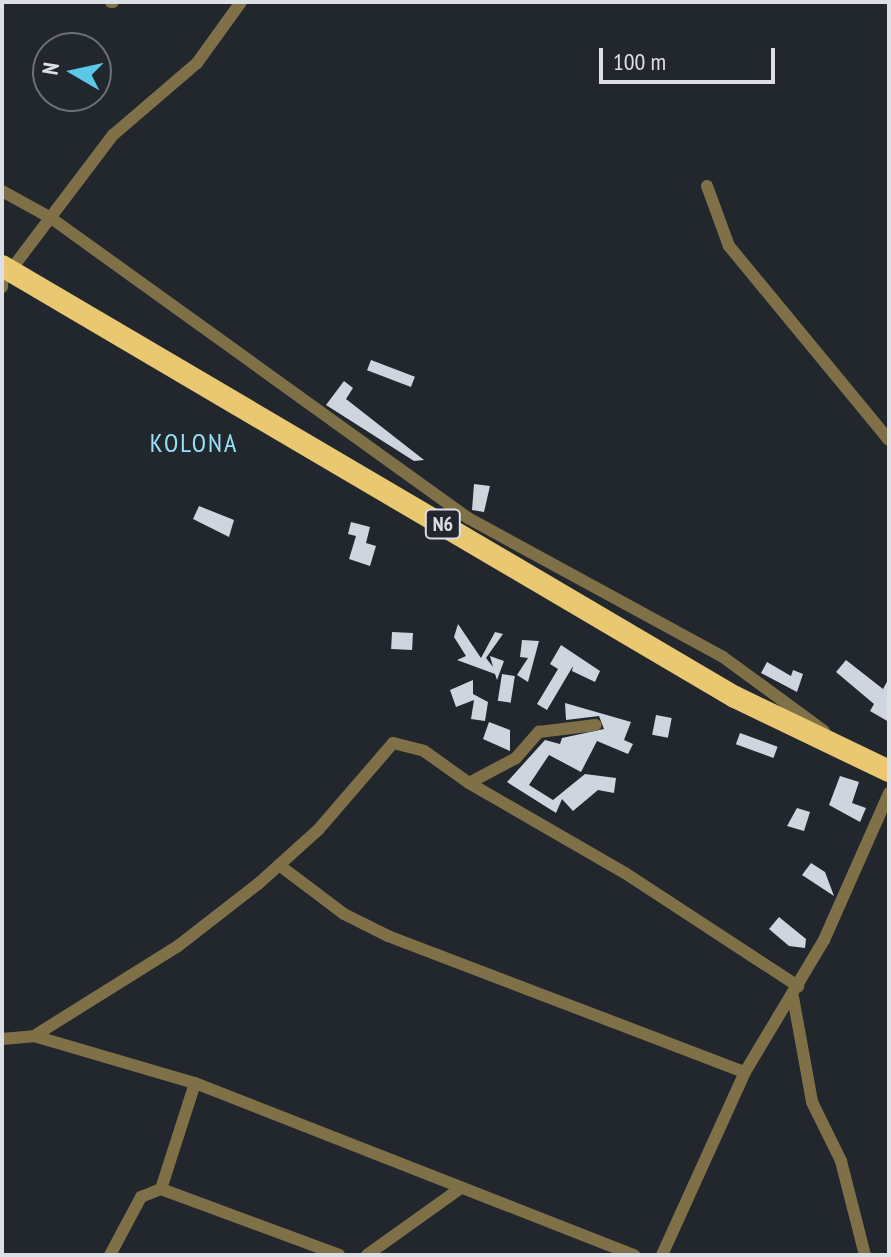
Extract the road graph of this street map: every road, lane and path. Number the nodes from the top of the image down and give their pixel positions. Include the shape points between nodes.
1 (241, 2) edge
2 (707, 186) dead end
3 (2, 191) edge
4 (51, 218) junction
5 (4, 273) edge
6 (889, 440) edge
7 (596, 725) dead end
8 (879, 767) edge
9 (469, 783) junction
10 (889, 793) edge
11 (279, 865) junction
12 (796, 992) junction
13 (34, 1036) junction
14 (2, 1039) edge
15 (745, 1072) junction
16 (195, 1083) junction
17 (461, 1188) junction
18 (161, 1189) junction
19 (110, 1255) edge
20 (339, 1255) edge
21 (367, 1255) edge
22 (635, 1255) edge
23 (662, 1255) edge
24 (865, 1255) edge

1 - 4 street via 197,63 113,135
2 - 6 street via 729,246
3 - 4 street
4 - 5 street
4 - 8 street via 468,518 723,657
5 - 8 highway, N6 via 735,697
7 - 9 street via 539,732 516,758
9 - 11 street via 424,751 393,743
9 - 12 street via 625,873
10 - 12 street
11 - 13 street via 178,946
11 - 15 street via 344,914 388,936
12 - 15 street
12 - 24 street via 812,1102 841,1161
13 - 14 street
13 - 16 street
15 - 23 street
16 - 17 street
16 - 18 street
17 - 21 street
17 - 22 street
18 - 19 street via 141,1197
18 - 20 street

